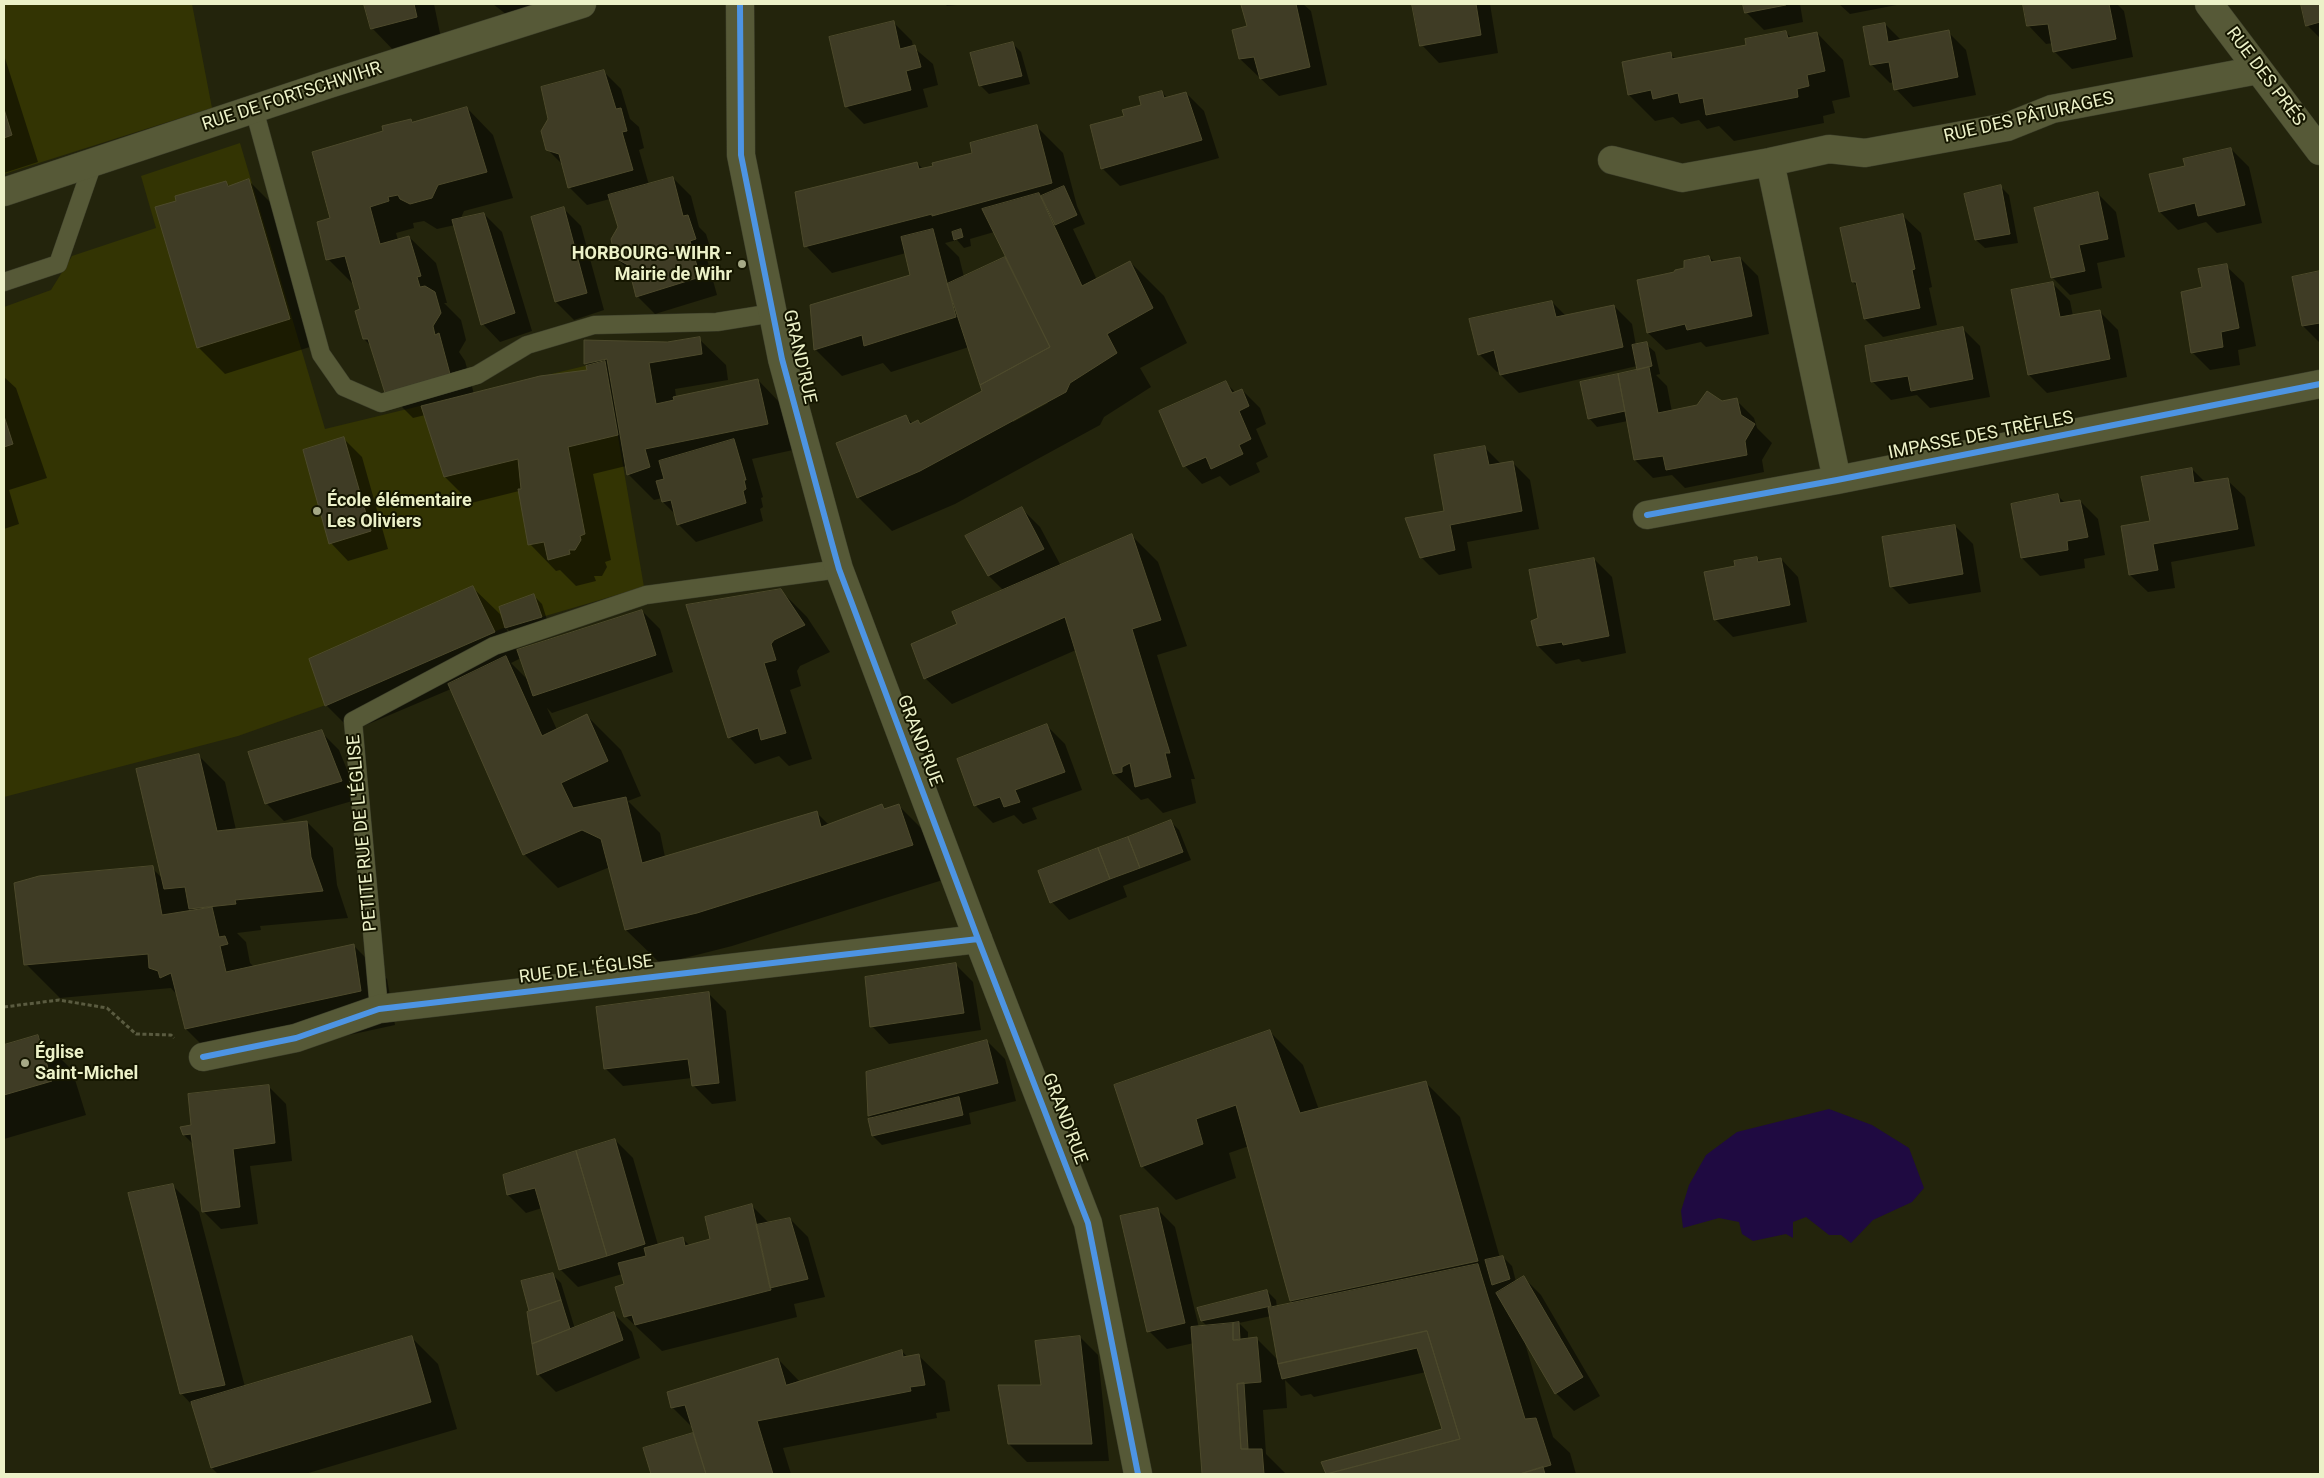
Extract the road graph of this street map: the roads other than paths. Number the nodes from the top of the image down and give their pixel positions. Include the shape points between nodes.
1 (582, 4) edge
2 (740, 4) edge
3 (2210, 4) edge
4 (2258, 70) junction
5 (254, 109) junction
6 (2320, 150) edge
7 (1612, 160) dead end
8 (1770, 162) junction
9 (93, 163) junction
10 (4, 192) edge
11 (4, 282) edge
12 (773, 313) junction
13 (2320, 384) edge
14 (1837, 480) junction
15 (1647, 515) dead end
16 (839, 568) junction
17 (978, 939) junction
18 (379, 1009) junction
19 (202, 1056) road end
20 (1138, 1474) edge

1 - 5 street, RUE DE FORTSCHWIHR
2 - 12 street, GRAND'RUE via 741,155
3 - 4 street, RUE DES PRÉS
4 - 6 street, RUE DES PRÉS
4 - 8 street, RUE DES PÂTURAGES via 2052,109 1998,128 1864,153 1829,148
5 - 9 street, RUE DE FORTSCHWIHR
5 - 12 lane via 320,354 344,387 381,403 477,375 527,345 594,325 717,322
7 - 8 street, RUE DES PÂTURAGES via 1682,178
8 - 14 street
9 - 10 street, RUE DE FORTSCHWIHR
9 - 11 lane via 58,264
12 - 16 street, GRAND'RUE via 782,359
13 - 14 street, IMPASSE DES TRÈFLES
14 - 15 street, IMPASSE DES TRÈFLES
16 - 17 street, GRAND'RUE
16 - 18 lane, PETITE RUE DE L'ÉGLISE via 646,595 494,646 353,721
17 - 18 street, RUE DE L'ÉGLISE
17 - 20 street, GRAND'RUE via 1088,1223
18 - 19 street, RUE DE L'ÉGLISE via 296,1038

